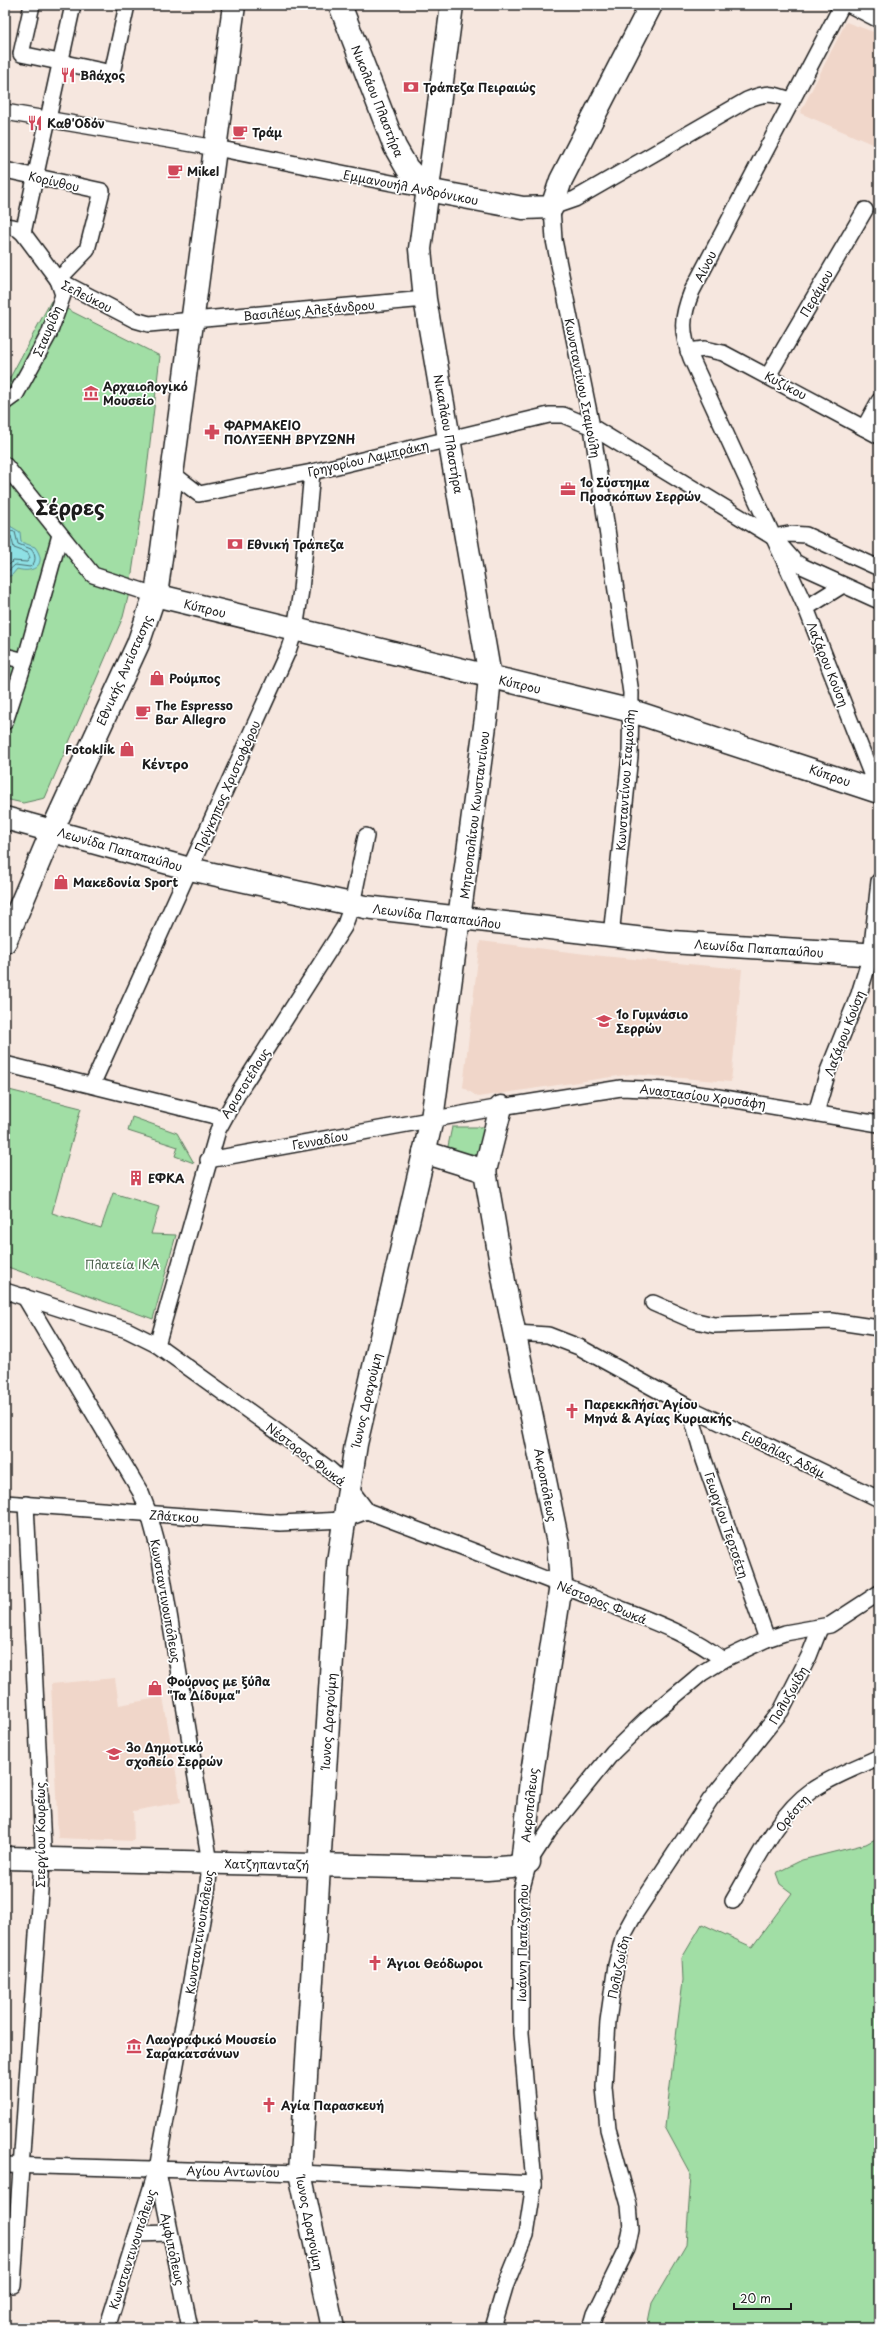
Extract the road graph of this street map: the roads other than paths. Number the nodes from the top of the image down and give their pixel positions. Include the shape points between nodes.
1 (32, 5) edge
2 (73, 5) edge
3 (127, 5) edge
4 (234, 5) edge
5 (340, 5) edge
6 (452, 5) edge
7 (651, 5) edge
8 (842, 5) edge
9 (850, 5) edge
10 (879, 20) edge
11 (61, 62) junction
12 (792, 100) junction
13 (5, 112) edge
14 (49, 120) junction
15 (216, 148) junction
16 (5, 170) edge
17 (36, 176) junction
18 (427, 190) junction
19 (552, 207) junction
20 (865, 210) dead end
21 (5, 226) edge
22 (23, 233) junction
23 (58, 280) junction
24 (425, 300) junction
25 (192, 320) junction
26 (688, 352) junction
27 (768, 376) junction
28 (879, 401) edge
29 (5, 402) edge
30 (592, 427) junction
31 (864, 428) junction
32 (879, 436) edge
33 (449, 439) junction
34 (5, 465) edge
35 (312, 472) junction
36 (173, 474) junction
37 (60, 535) junction
38 (773, 536) junction
39 (879, 568) edge
40 (843, 585) junction
41 (155, 596) junction
42 (879, 601) edge
43 (806, 608) junction
44 (295, 630) junction
45 (5, 656) edge
46 (25, 661) junction
47 (490, 677) junction
48 (632, 711) junction
49 (5, 722) edge
50 (879, 792) edge
51 (5, 818) edge
52 (52, 830) junction
53 (366, 836) dead end
54 (190, 869) junction
55 (879, 881) edge
56 (352, 905) junction
57 (460, 918) junction
58 (611, 936) junction
59 (5, 942) edge
60 (875, 955) edge
61 (5, 1064) edge
62 (92, 1085) junction
63 (501, 1107) junction
64 (816, 1113) junction
65 (223, 1118) junction
66 (432, 1120) junction
67 (879, 1124) edge
68 (424, 1152) junction
69 (208, 1160) junction
70 (485, 1171) junction
71 (5, 1291) edge
72 (24, 1296) junction
73 (653, 1302) dead end
74 (879, 1328) edge
75 (515, 1334) junction
76 (157, 1345) junction
77 (692, 1409) junction
78 (348, 1486) junction
79 (879, 1499) edge
80 (5, 1503) edge
81 (26, 1504) junction
82 (367, 1511) junction
83 (149, 1514) junction
84 (343, 1520) junction
85 (561, 1584) junction
86 (879, 1593) edge
87 (820, 1628) junction
88 (767, 1639) junction
89 (723, 1660) junction
90 (879, 1757) edge
91 (43, 1857) junction
92 (5, 1858) edge
93 (210, 1863) junction
94 (526, 1863) junction
95 (318, 1865) junction
96 (733, 1901) dead end
97 (5, 2165) edge
98 (20, 2165) junction
99 (157, 2169) junction
100 (300, 2172) junction
101 (534, 2184) junction
102 (169, 2233) junction
103 (137, 2234) junction
104 (12, 2285) dead end
105 (107, 2328) edge
106 (190, 2328) edge
107 (333, 2328) edge
108 (493, 2328) edge
109 (590, 2328) edge

1 - 11 street via 22,54
2 - 11 street
3 - 11 street via 112,73
4 - 15 street, Εθνικής Αντίστασης
5 - 18 street, Νικολάου Πλαστήρα via 395,147 407,168
6 - 18 street, Νικαλάου Πλαστήρα
7 - 19 street, Κωνσταντίνου Σταμούλη via 561,180
8 - 12 street, Αίνου
9 - 10 street
11 - 14 street
12 - 19 street, Εμμανουήλ Ανδρόνικου via 771,93 747,100 575,199
12 - 26 street, Αίνου via 689,300 683,322
13 - 14 street, Εμμανουήλ Ανδρόνικου
14 - 15 street, Εμμανουήλ Ανδρόνικου
14 - 17 street
15 - 18 street, Εμμανουήλ Ανδρόνικου
15 - 25 street, Εθνικής Αντίστασης
16 - 17 street, Κορίνθου
17 - 22 street
17 - 23 street, Κορίνθου via 102,191 87,250
18 - 19 street, Εμμανουήλ Ανδρόνικου via 523,208
18 - 24 street, Νικαλάου Πλαστήρα via 420,249
19 - 30 street, Κωνσταντίνου Σταμούλη via 555,246
20 - 27 street, Περάμου
21 - 22 street via 16,228
22 - 23 street, Σελεύκου
23 - 25 street, Σελεύκου via 135,320 149,324
23 - 29 street, Σταυρίδη via 62,295 49,334 16,394
24 - 25 street, Βασιλέως Αλεξάνδρου
24 - 33 street, Νικαλάου Πλαστήρα
25 - 36 street, Εθνικής Αντίστασης
26 - 27 street, Κυζίκου via 705,349 718,351
26 - 38 street, Αίνου
27 - 31 street, Κυζίκου
28 - 31 street
30 - 33 street, Γρηγορίου Λαμπράκη via 568,417 553,415
30 - 38 street, Γρηγορίου Λαμπράκη
30 - 48 street, Κωνσταντίνου Σταμούλη
31 - 32 street, Κυζίκου
33 - 35 street, Γρηγορίου Λαμπράκη
33 - 47 street, Νικαλάου Πλαστήρα
34 - 37 street
35 - 36 street, Γρηγορίου Λαμπράκη via 199,494
35 - 44 street, Πρίγκηπος Χριστοφόρου
36 - 41 street, Εθνικής Αντίστασης
37 - 41 street via 93,575
37 - 46 street
38 - 39 street via 806,535
38 - 40 street via 795,562
38 - 43 street, Λαζάρου Κούση
40 - 42 street
40 - 43 street
41 - 44 street, Κύπρου
41 - 52 street, Εθνικής Αντίστασης via 138,644
43 - 50 street, Λαζάρου Κούση
44 - 47 street, Κύπρου
44 - 54 street, Πρίγκηπος Χριστοφόρου
45 - 46 street
46 - 49 street
47 - 48 street, Κύπρου
47 - 57 street, Μητροπολίτου Κωνσταντίνου
48 - 50 street, Κύπρου
48 - 58 street, Κωνσταντίνου Σταμούλη via 630,756
51 - 52 street, Λεωνίδα Παπαπαύλου
52 - 54 street, Λεωνίδα Παπαπαύλου
52 - 59 street, Εθνικής Αντίστασης
53 - 56 street, Αριστοτέλους
54 - 56 street, Λεωνίδα Παπαπαύλου
54 - 62 street, Πρίγκηπος Χριστοφόρου
55 - 60 street, Λαζάρου Κούση
56 - 57 street, Λεωνίδα Παπαπαύλου
56 - 65 street, Αριστοτέλους via 337,940
57 - 58 street, Λεωνίδα Παπαπαύλου
57 - 66 street, Μητροπολίτου Κωνσταντίνου
58 - 60 street, Λεωνίδα Παπαπαύλου
60 - 64 street, Λαζάρου Κούση via 828,1071
61 - 62 street
62 - 65 street
63 - 64 street, Αναστασίου Χρυσάφη via 633,1088 712,1096
63 - 66 street, Αναστασίου Χρυσάφη
63 - 70 street
64 - 67 street, Αναστασίου Χρυσάφη
65 - 69 street, Αριστοτέλους
66 - 68 street, Ίωνος Δραγούμη
66 - 69 street, Γενναδίου
68 - 70 street
68 - 78 street, Ίωνος Δραγούμη
69 - 76 street, Αριστοτέλους
70 - 75 street, Ακροπόλεως
71 - 72 street
72 - 76 street, Νέστορος Φωκά via 127,1330
72 - 83 street, Κωνσταντινουπόλεως via 129,1472
73 - 74 street via 692,1320 714,1325 832,1321
75 - 77 street, Ευθαλίας Αδάμ via 538,1333 568,1342
75 - 85 street, Ακροπόλεως via 558,1543
76 - 78 street, Νέστορος Φωκά via 329,1469
77 - 79 street, Ευθαλίας Αδάμ
77 - 88 street, Γεωργίου Τερτσέτη via 693,1422 704,1460
78 - 82 street, Νέστορος Φωκά
78 - 84 street, Ίωνος Δραγούμη
80 - 81 street, Ζλάτκου
81 - 83 street, Ζλάτκου
81 - 91 street, Στεργίου Κουρέως
82 - 84 street, Ζλάτκου
82 - 85 street, Νέστορος Φωκά
83 - 84 street, Ζλάτκου via 280,1523
83 - 93 street, Κωνσταντινουπόλεως via 158,1547
84 - 95 street, Ίωνος Δραγούμη
85 - 89 street, Νέστορος Φωκά via 680,1633 710,1649
85 - 94 street, Ακροπόλεως via 531,1780
86 - 87 street, Ιωάννη Παπάζογλου via 842,1618
87 - 88 street, Ιωάννη Παπάζογλου via 785,1633
87 - 109 street, Πολυζωίδη via 812,1650 781,1711 710,1800 624,1934 616,1965 609,2014 604,2087 608,2129 629,2205 631,2229 627,2249
88 - 89 street, Ιωάννη Παπάζογλου
89 - 94 street, Ιωάννη Παπάζογλου via 686,1686 613,1752
90 - 96 street, Ορέστη via 834,1777 797,1803 779,1826
91 - 92 street, Χατζηπανταζή
91 - 93 street, Χατζηπανταζή
91 - 98 street, Στεργίου Κουρέως
93 - 95 street, Χατζηπανταζή
93 - 99 street, Κωνσταντινουπόλεως
94 - 95 street, Χατζηπανταζή via 497,1869
94 - 101 street, Ιωάννη Παπάζογλου via 521,1891 520,2033
95 - 100 street, Ίωνος Δραγούμη
97 - 98 street, Αγίου Αντωνίου
98 - 99 street, Αγίου Αντωνίου
98 - 104 street, Στεργίου Κουρέως
99 - 100 street, Αγίου Αντωνίου
99 - 102 street, Αμφιπόλεως
99 - 103 street, Κωνσταντινουπόλεως
100 - 101 street, Αγίου Αντωνίου
100 - 107 street, Ίωνος Δραγούμη
101 - 108 street, Ιωάννη Παπάζογλου via 526,2234 502,2292
102 - 103 street
102 - 106 street, Αμφιπόλεως
103 - 105 street, Κωνσταντινουπόλεως

